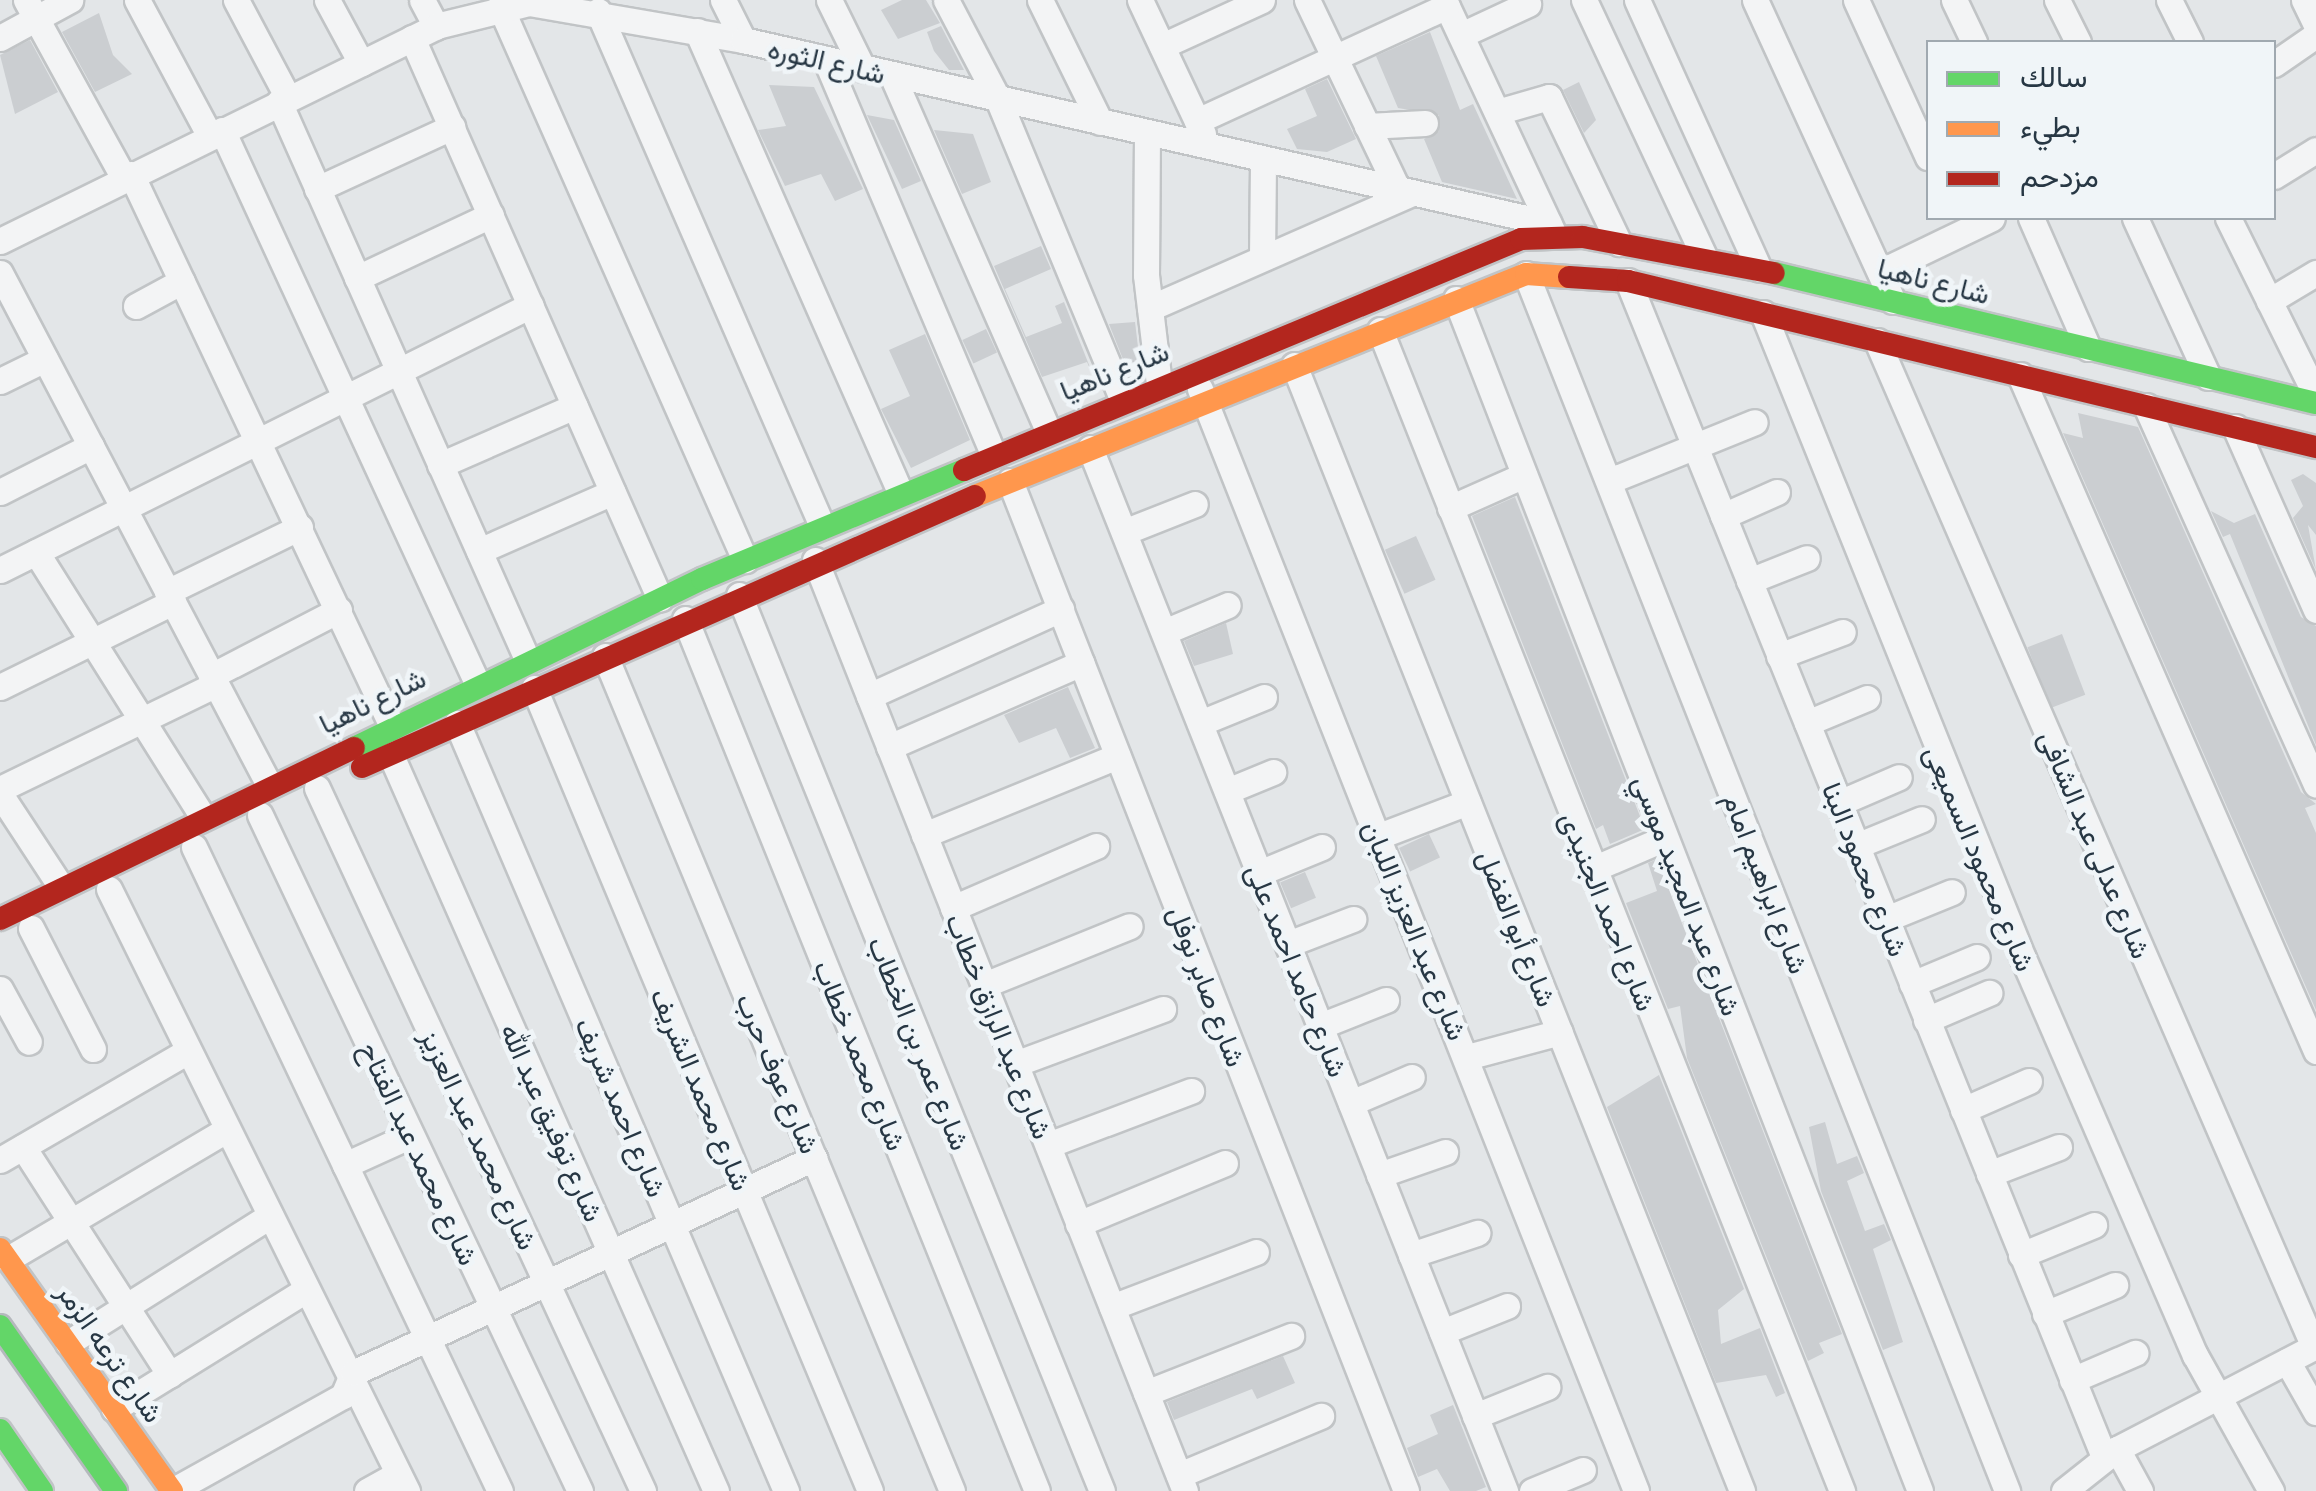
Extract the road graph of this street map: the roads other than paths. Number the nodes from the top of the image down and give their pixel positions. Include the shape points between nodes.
1 (70, 0) edge
2 (138, 0) edge
3 (328, 0) edge
4 (422, 0) edge
5 (722, 0) edge
6 (829, 0) edge
7 (946, 0) edge
8 (1040, 0) edge
9 (1140, 0) edge
10 (1262, 0) edge
11 (1307, 0) edge
12 (1584, 0) edge
13 (1637, 0) edge
14 (1755, 0) edge
15 (1856, 0) edge
16 (1954, 0) edge
17 (2058, 0) edge
18 (2168, 0) edge
19 (2304, 0) edge
20 (238, 1) edge
21 (557, 2) edge
22 (1446, 3) edge
23 (1528, 4) dead end
24 (500, 6) junction
25 (31, 9) edge
26 (598, 11) junction
27 (697, 31) junction
28 (424, 32) junction
29 (1461, 36) junction
30 (2315, 37) edge
31 (0, 38) edge
32 (743, 40) junction
33 (1973, 40) edge
34 (2077, 40) edge
35 (2189, 40) edge
36 (1162, 46) junction
37 (1334, 58) junction
38 (826, 60) junction
39 (361, 62) junction
40 (2276, 63) edge
41 (864, 69) junction
42 (892, 76) junction
43 (283, 100) junction
44 (998, 100) junction
45 (1497, 112) junction
46 (1197, 121) junction
47 (1100, 122) junction
48 (1425, 123) dead end
49 (1367, 126) junction
50 (452, 127) junction
51 (216, 132) junction
52 (1148, 133) junction
53 (1210, 148) junction
54 (2316, 150) edge
55 (1926, 153) edge
56 (1262, 159) junction
57 (2276, 175) edge
58 (127, 176) junction
59 (317, 189) junction
60 (1405, 191) junction
61 (0, 211) edge
62 (490, 215) junction
63 (2031, 220) edge
64 (2135, 220) edge
65 (2229, 220) edge
66 (1960, 225) edge
67 (1551, 229) junction
68 (6, 238) edge
69 (1619, 242) junction
70 (1262, 258) junction
71 (1704, 258) junction
72 (1759, 269) junction
73 (1552, 272) junction
74 (0, 273) edge
75 (2316, 273) edge
76 (1526, 274) junction
77 (357, 278) junction
78 (182, 281) junction
79 (1628, 281) junction
80 (1881, 290) junction
81 (1456, 299) junction
82 (2269, 301) junction
83 (136, 306) dead end
84 (531, 306) junction
85 (1150, 308) junction
86 (1762, 312) junction
87 (1380, 330) junction
88 (1869, 339) junction
89 (2088, 348) junction
90 (45, 359) junction
91 (1294, 365) junction
92 (1193, 370) junction
93 (398, 372) junction
94 (2020, 376) junction
95 (2208, 377) junction
96 (0, 381) edge
97 (1159, 384) junction
98 (2315, 394) edge
99 (345, 398) junction
100 (1122, 399) junction
101 (1205, 401) junction
102 (575, 406) junction
103 (2146, 406) junction
104 (1755, 422) dead end
105 (2235, 428) junction
106 (1048, 430) junction
107 (260, 441) junction
108 (91, 446) junction
109 (1695, 446) junction
110 (2316, 447) edge
111 (1090, 448) junction
112 (993, 453) junction
113 (440, 465) junction
114 (1524, 475) junction
115 (1010, 481) junction
116 (1609, 481) junction
117 (0, 492) edge
118 (612, 492) junction
119 (900, 492) junction
120 (1777, 492) dead end
121 (1195, 504) dead end
122 (1450, 508) junction
123 (124, 509) junction
124 (1723, 516) junction
125 (822, 526) junction
126 (300, 527) junction
127 (1124, 532) junction
128 (36, 552) junction
129 (479, 552) junction
130 (1807, 558) dead end
131 (745, 560) junction
132 (815, 560) junction
133 (0, 570) edge
134 (1749, 581) junction
135 (739, 595) junction
136 (170, 597) junction
137 (660, 598) junction
138 (1228, 605) dead end
139 (1061, 609) junction
140 (339, 610) junction
141 (2316, 610) edge
142 (685, 619) junction
143 (1164, 632) junction
144 (1843, 632) dead end
145 (91, 642) junction
146 (604, 656) junction
147 (1779, 656) junction
148 (527, 660) junction
149 (1081, 663) junction
150 (214, 680) junction
151 (476, 683) junction
152 (0, 687) edge
153 (534, 688) junction
154 (869, 696) junction
155 (1264, 696) dead end
156 (1866, 698) dead end
157 (141, 720) junction
158 (457, 722) junction
159 (1200, 723) junction
160 (1806, 723) junction
161 (391, 724) junction
162 (889, 747) junction
163 (390, 753) junction
164 (1118, 756) junction
165 (1273, 772) dead end
166 (1899, 777) dead end
167 (268, 783) junction
168 (2316, 784) edge
169 (317, 788) junction
170 (1227, 791) junction
171 (0, 792) edge
172 (1468, 802) junction
173 (1839, 802) junction
174 (260, 815) junction
175 (202, 816) junction
176 (1922, 818) dead end
177 (924, 834) junction
178 (1379, 836) junction
179 (1666, 838) junction
180 (1096, 846) dead end
181 (1856, 846) junction
182 (194, 847) junction
183 (1322, 847) dead end
184 (1593, 869) junction
185 (1260, 873) junction
186 (61, 887) junction
187 (109, 889) junction
188 (1952, 892) dead end
189 (954, 908) junction
190 (1353, 918) dead end
191 (0, 919) edge
192 (1886, 919) junction
193 (1130, 926) dead end
194 (30, 928) junction
195 (0, 943) edge
196 (1288, 944) junction
197 (1977, 956) dead end
198 (1912, 984) junction
199 (984, 985) junction
200 (0, 989) edge
201 (1990, 992) dead end
202 (1386, 1000) dead end
203 (1163, 1008) dead end
204 (1926, 1020) junction
205 (1320, 1026) junction
206 (1560, 1032) junction
207 (29, 1042) dead end
208 (93, 1049) dead end
209 (2316, 1050) edge
210 (188, 1052) junction
211 (1467, 1057) junction
212 (1016, 1064) junction
213 (1412, 1077) dead end
214 (2029, 1081) dead end
215 (1191, 1091) dead end
216 (1350, 1103) junction
217 (1962, 1110) junction
218 (226, 1130) junction
219 (411, 1135) junction
220 (1048, 1145) junction
221 (23, 1147) junction
222 (2058, 1147) dead end
223 (1445, 1152) dead end
224 (814, 1158) junction
225 (0, 1160) edge
226 (1225, 1163) dead end
227 (345, 1165) junction
228 (1988, 1174) junction
229 (1379, 1176) junction
230 (744, 1189) junction
231 (270, 1216) junction
232 (71, 1222) junction
233 (671, 1222) junction
234 (1078, 1224) junction
235 (2094, 1226) dead end
236 (1477, 1233) dead end
237 (609, 1249) junction
238 (1256, 1252) dead end
239 (4, 1254) edge
240 (1411, 1255) junction
241 (2021, 1255) junction
242 (546, 1280) junction
243 (2115, 1286) dead end
244 (306, 1290) junction
245 (0, 1306) edge
246 (126, 1306) junction
247 (492, 1306) junction
248 (1507, 1306) dead end
249 (1112, 1307) junction
250 (2045, 1314) junction
251 (0, 1326) edge
252 (1442, 1332) junction
253 (1291, 1336) dead end
254 (427, 1338) junction
255 (68, 1343) junction
256 (2315, 1347) edge
257 (2135, 1353) dead end
258 (2288, 1361) junction
259 (170, 1374) junction
260 (350, 1376) junction
261 (2072, 1380) junction
262 (1547, 1387) dead end
263 (1146, 1392) junction
264 (2218, 1396) junction
265 (114, 1409) junction
266 (2316, 1412) edge
267 (1321, 1416) dead end
268 (1475, 1416) junction
269 (0, 1430) edge
270 (2110, 1453) junction
271 (0, 1464) edge
272 (1583, 1470) dead end
273 (402, 1482) edge
274 (1182, 1483) edge
275 (18, 1491) edge
276 (42, 1491) edge
277 (109, 1491) edge
278 (116, 1491) edge
279 (172, 1491) edge
280 (367, 1491) edge
281 (500, 1491) edge
282 (580, 1491) edge
283 (643, 1491) edge
284 (716, 1491) edge
285 (786, 1491) edge
286 (870, 1491) edge
287 (952, 1491) edge
288 (1037, 1491) edge
289 (1102, 1491) edge
290 (1406, 1491) edge
291 (1505, 1491) edge
292 (1532, 1491) edge
293 (1636, 1491) edge
294 (1742, 1491) edge
295 (1842, 1491) edge
296 (1920, 1491) edge
297 (2007, 1491) edge
298 (2064, 1491) edge
299 (2140, 1491) edge
300 (2272, 1491) edge

1 - 25 street
2 - 51 street
3 - 39 street
4 - 28 street
5 - 32 street
6 - 41 street
7 - 44 street
8 - 47 street
9 - 36 street
10 - 36 street
11 - 37 street
12 - 71 street
13 - 72 street
14 - 80 street
15 - 55 street
16 - 33 street
17 - 34 street
18 - 35 street
19 - 30 street
20 - 43 street
21 - 24 street, شارع الثوره
21 - 26 street, شارع الثوره
22 - 29 street
22 - 37 street
23 - 29 street
24 - 28 street, شارع الثوره
24 - 131 street
25 - 31 street
25 - 58 street
26 - 27 street, شارع الثوره
26 - 125 street
27 - 32 street, شارع الثوره
27 - 119 street
28 - 39 street, شارع الثوره
28 - 50 street
29 - 45 street
30 - 40 street
32 - 38 street, شارع الثوره
36 - 46 street
37 - 46 street
37 - 49 street
38 - 41 street, شارع الثوره
38 - 112 street
39 - 43 street, شارع الثوره
41 - 42 street, شارع الثوره
42 - 44 street, شارع الثوره
42 - 106 street
43 - 51 street, شارع الثوره
43 - 59 street
44 - 47 street, شارع الثوره
44 - 100 street
45 - 67 street
45 - 69 street via 1550,97
46 - 53 street
47 - 52 street, شارع الثوره
48 - 49 street
49 - 60 street
50 - 59 street
50 - 62 street
51 - 58 street, شارع الثوره
51 - 99 street
52 - 53 street, شارع الثوره
52 - 85 street
53 - 56 street, شارع الثوره
54 - 57 street
56 - 60 street, شارع الثوره
56 - 70 street
58 - 68 street, شارع الثوره
58 - 78 street
59 - 77 street
60 - 67 street, شارع الثوره
60 - 70 street
61 - 68 street
62 - 77 street
62 - 84 street
63 - 89 street
64 - 95 street
65 - 82 street
66 - 80 street
67 - 69 main road, شارع ناهيا
67 - 73 main road
67 - 92 main road, شارع ناهيا
69 - 71 main road, شارع ناهيا
70 - 85 street
71 - 72 main road, شارع ناهيا
72 - 80 main road, شارع ناهيا
73 - 76 main road, شارع ناهيا
73 - 79 main road, شارع ناهيا
74 - 90 street
75 - 82 street
76 - 81 main road, شارع ناهيا
76 - 116 street, شارع ابراهيم امام
77 - 93 street
78 - 83 street
78 - 107 street
79 - 86 main road, شارع ناهيا
79 - 109 street, شارع محمود البنا
80 - 88 main road
80 - 89 main road, شارع ناهيا
81 - 87 main road, شارع ناهيا
81 - 114 street, شارع عبد المجيد موسي
82 - 98 street
84 - 93 street
84 - 102 street
85 - 97 street
86 - 88 main road, شارع ناهيا
86 - 264 street, شارع محمود السميعى via 2022,958
87 - 91 main road, شارع ناهيا
87 - 122 street, شارع احمد الجنيدى
88 - 94 main road, شارع ناهيا
88 - 256 street, شارع عدلى عبد الشافى
89 - 95 main road, شارع ناهيا
90 - 96 street
90 - 108 street
91 - 101 main road, شارع ناهيا
91 - 172 street, شارع أبو الفضل
92 - 97 main road, شارع ناهيا
92 - 101 street, شارع عبد العزيز اللبان
93 - 99 street
93 - 113 street
94 - 103 main road, شارع ناهيا
94 - 209 street
95 - 98 main road, شارع ناهيا
97 - 100 main road, شارع ناهيا
99 - 107 street
99 - 151 street
100 - 106 main road, شارع ناهيا
101 - 111 main road, شارع ناهيا
101 - 178 street, شارع عبد العزيز اللبان
102 - 113 street
102 - 118 street
103 - 105 main road, شارع ناهيا
103 - 168 street
104 - 109 street
105 - 110 main road, شارع ناهيا
105 - 141 street
106 - 112 main road, شارع ناهيا
107 - 123 street
107 - 126 street
108 - 117 street
108 - 123 street
109 - 116 street
109 - 124 street, شارع محمود البنا
111 - 115 main road, شارع ناهيا
111 - 127 street, شارع حامد احمد على
112 - 119 main road, شارع ناهيا
113 - 129 street
114 - 122 street
114 - 179 street, شارع عبد المجيد موسي
115 - 132 main road, شارع ناهيا
115 - 139 street, شارع صابر نوفل
116 - 297 street, شارع ابراهيم امام
118 - 129 street
118 - 137 street
119 - 125 main road, شارع ناهيا
120 - 124 street
121 - 127 street
122 - 184 street, شارع احمد الجنيدى
123 - 128 street
123 - 136 street
124 - 134 street, شارع محمود البنا
125 - 131 main road, شارع ناهيا
126 - 136 street
126 - 140 street
127 - 143 street, شارع حامد احمد على
128 - 133 street
128 - 145 street
129 - 148 street
130 - 134 street
131 - 137 main road, شارع ناهيا
132 - 135 main road, شارع ناهيا
132 - 154 street, شارع عبد الرازق خطاب
134 - 147 street, شارع محمود البنا
135 - 142 main road, شارع ناهيا
135 - 289 street, شارع عمر بن الخطاب
136 - 145 street
136 - 150 street
137 - 148 main road, شارع ناهيا
138 - 143 street
139 - 149 street, شارع صابر نوفل
139 - 154 street
140 - 150 street
140 - 161 street
142 - 146 main road, شارع ناهيا
142 - 288 street, شارع محمد خطاب
143 - 159 street, شارع حامد احمد على
144 - 147 street
145 - 152 street
145 - 157 street
146 - 153 main road, شارع ناهيا
146 - 224 street, شارع عوف حرب
147 - 160 street, شارع محمود البنا
148 - 151 main road, شارع ناهيا
149 - 162 street
149 - 164 street, شارع صابر نوفل
150 - 157 street
150 - 167 street
151 - 161 main road, شارع ناهيا
153 - 158 main road, شارع ناهيا
153 - 230 street, شارع محمد الشريف
154 - 162 street, شارع عبد الرازق خطاب
155 - 159 street
156 - 160 street
157 - 171 street
157 - 175 street
158 - 163 main road, شارع ناهيا
158 - 233 street, شارع احمد شريف
159 - 170 street, شارع حامد احمد على
160 - 173 street, شارع محمود البنا
161 - 167 main road, شارع ناهيا
162 - 177 street, شارع عبد الرازق خطاب
163 - 169 main road, شارع ناهيا
163 - 237 street, شارع توفيق عبد الله
164 - 177 street
164 - 290 street, شارع صابر نوفل
165 - 170 street
166 - 173 street
167 - 175 main road, شارع ناهيا
169 - 174 main road, شارع ناهيا
169 - 242 street, شارع محمد عبد العزيز
170 - 185 street, شارع حامد احمد على
171 - 186 street
172 - 178 street
172 - 206 street, شارع أبو الفضل
173 - 181 street, شارع محمود البنا
174 - 182 main road, شارع ناهيا
174 - 219 street, شارع محمد عبد الفتاح
175 - 186 main road, شارع ناهيا
176 - 181 street
177 - 189 street, شارع عبد الرازق خطاب
178 - 211 street, شارع عبد العزيز اللبان
179 - 184 street
179 - 296 street, شارع عبد المجيد موسي
180 - 189 street
181 - 192 street, شارع محمود البنا
182 - 187 main road, شارع ناهيا
182 - 227 street
183 - 185 street
184 - 295 street, شارع احمد الجنيدى
185 - 196 street, شارع حامد احمد على
186 - 191 main road, شارع ناهيا
187 - 194 main road, شارع ناهيا
187 - 210 street
188 - 192 street
189 - 199 street, شارع عبد الرازق خطاب
190 - 196 street
192 - 198 street, شارع محمود البنا
193 - 199 street
194 - 195 main road, شارع ناهيا
194 - 208 street
196 - 205 street, شارع حامد احمد على
197 - 198 street
198 - 204 street, شارع محمود البنا
199 - 212 street, شارع عبد الرازق خطاب
200 - 207 street
201 - 204 street
202 - 205 street
203 - 212 street
204 - 217 street, شارع محمود البنا
205 - 216 street, شارع حامد احمد على
206 - 211 street
206 - 294 street, شارع أبو الفضل
210 - 218 street
210 - 221 street
211 - 293 street, شارع عبد العزيز اللبان
212 - 220 street, شارع عبد الرازق خطاب
213 - 216 street
214 - 217 street
215 - 220 street
216 - 229 street, شارع حامد احمد على
217 - 228 street, شارع محمود البنا
218 - 231 street
218 - 232 street
219 - 227 street
219 - 247 street, شارع محمد عبد الفتاح
220 - 234 street, شارع عبد الرازق خطاب
221 - 225 street
221 - 232 street
222 - 228 street
223 - 229 street
224 - 230 street
224 - 287 street, شارع عوف حرب
226 - 234 street
227 - 254 street
228 - 241 street, شارع محمود البنا
229 - 240 street, شارع حامد احمد على
230 - 233 street
230 - 286 street, شارع محمد الشريف
231 - 244 street
231 - 246 street
232 - 239 street
232 - 246 street
233 - 237 street
233 - 285 street, شارع احمد شريف
234 - 249 street, شارع عبد الرازق خطاب
235 - 241 street
236 - 240 street
237 - 242 street
237 - 284 street, شارع توفيق عبد الله
238 - 249 street
239 - 255 main road, شارع ترعه الزمر
240 - 252 street, شارع حامد احمد على
241 - 250 street, شارع محمود البنا
242 - 247 street
242 - 283 street, شارع محمد عبد العزيز
243 - 250 street
244 - 259 street
244 - 260 street
245 - 277 main road, bridge
246 - 255 street
246 - 259 street
247 - 254 street
247 - 282 street, شارع محمد عبد الفتاح
248 - 252 street
249 - 263 street, شارع عبد الرازق خطاب
250 - 261 street, شارع محمود البنا
251 - 278 main road, bridge
252 - 268 street, شارع حامد احمد على
253 - 263 street
254 - 260 street
254 - 281 street
255 - 265 main road, شارع ترعه الزمر
256 - 258 street
257 - 261 street
258 - 264 street
258 - 266 street
259 - 265 street
260 - 273 street
260 - 279 street via 343,1396
261 - 270 street, شارع محمود البنا
262 - 268 street
263 - 274 street, شارع عبد الرازق خطاب
264 - 270 street
264 - 300 street, شارع محمود السميعى
265 - 279 main road, شارع ترعه الزمر
267 - 274 street
268 - 291 street, شارع حامد احمد على
269 - 276 main road
270 - 298 street
270 - 299 street, شارع محمود البنا
271 - 275 main road
272 - 292 street
273 - 280 street

